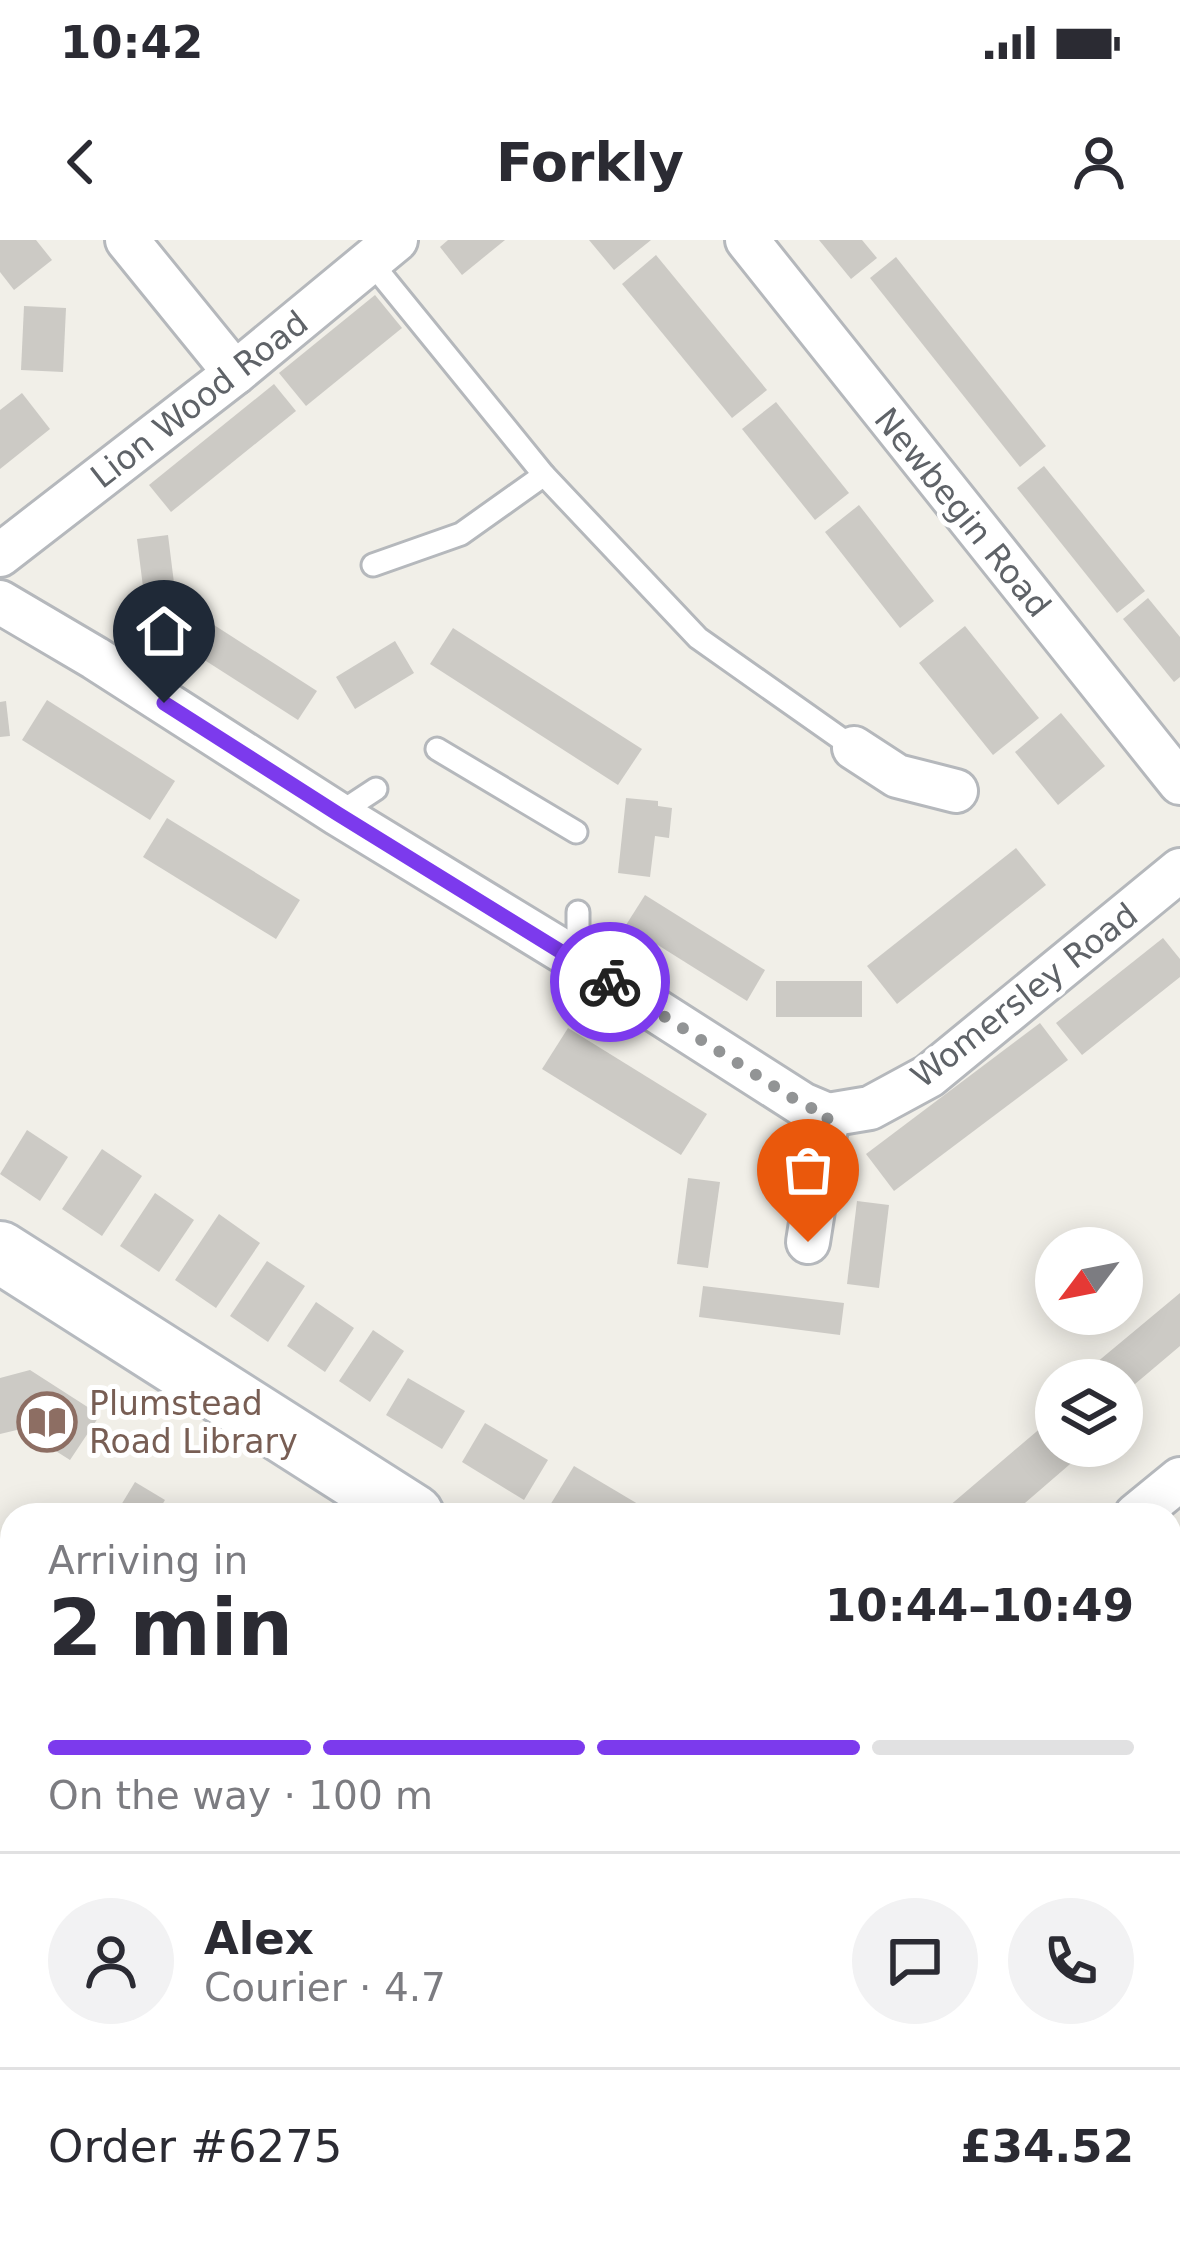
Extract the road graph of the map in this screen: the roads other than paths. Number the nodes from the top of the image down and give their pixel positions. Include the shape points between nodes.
1 (127, 240) edge
2 (747, 240) edge
3 (383, 250) edge
4 (235, 374) junction
5 (544, 476) junction
6 (0, 555) edge
7 (373, 565) dead end
8 (0, 602) edge
9 (854, 748) joint
10 (437, 749) dead end
11 (1180, 783) edge
12 (376, 789) dead end
13 (956, 791) dead end
14 (338, 814) junction
15 (576, 832) dead end
16 (1180, 870) edge
17 (578, 912) dead end
18 (569, 956) junction
19 (828, 1115) junction
20 (808, 1242) dead end
21 (0, 1252) edge
22 (1180, 1479) edge
23 (382, 1503) edge
24 (1151, 1503) edge

1 - 4 street
2 - 11 street, Newbegin Road
3 - 4 street, Lion Wood Road
3 - 5 lane
4 - 6 street, Lion Wood Road
5 - 7 lane via 461,534
5 - 9 lane via 698,638
8 - 14 street
9 - 13 street via 897,776
10 - 15 lane
12 - 14 lane
14 - 18 street
16 - 19 street, Womersley Road via 929,1076 870,1108
17 - 18 lane
18 - 19 street
19 - 20 street
21 - 23 main road
22 - 24 street

